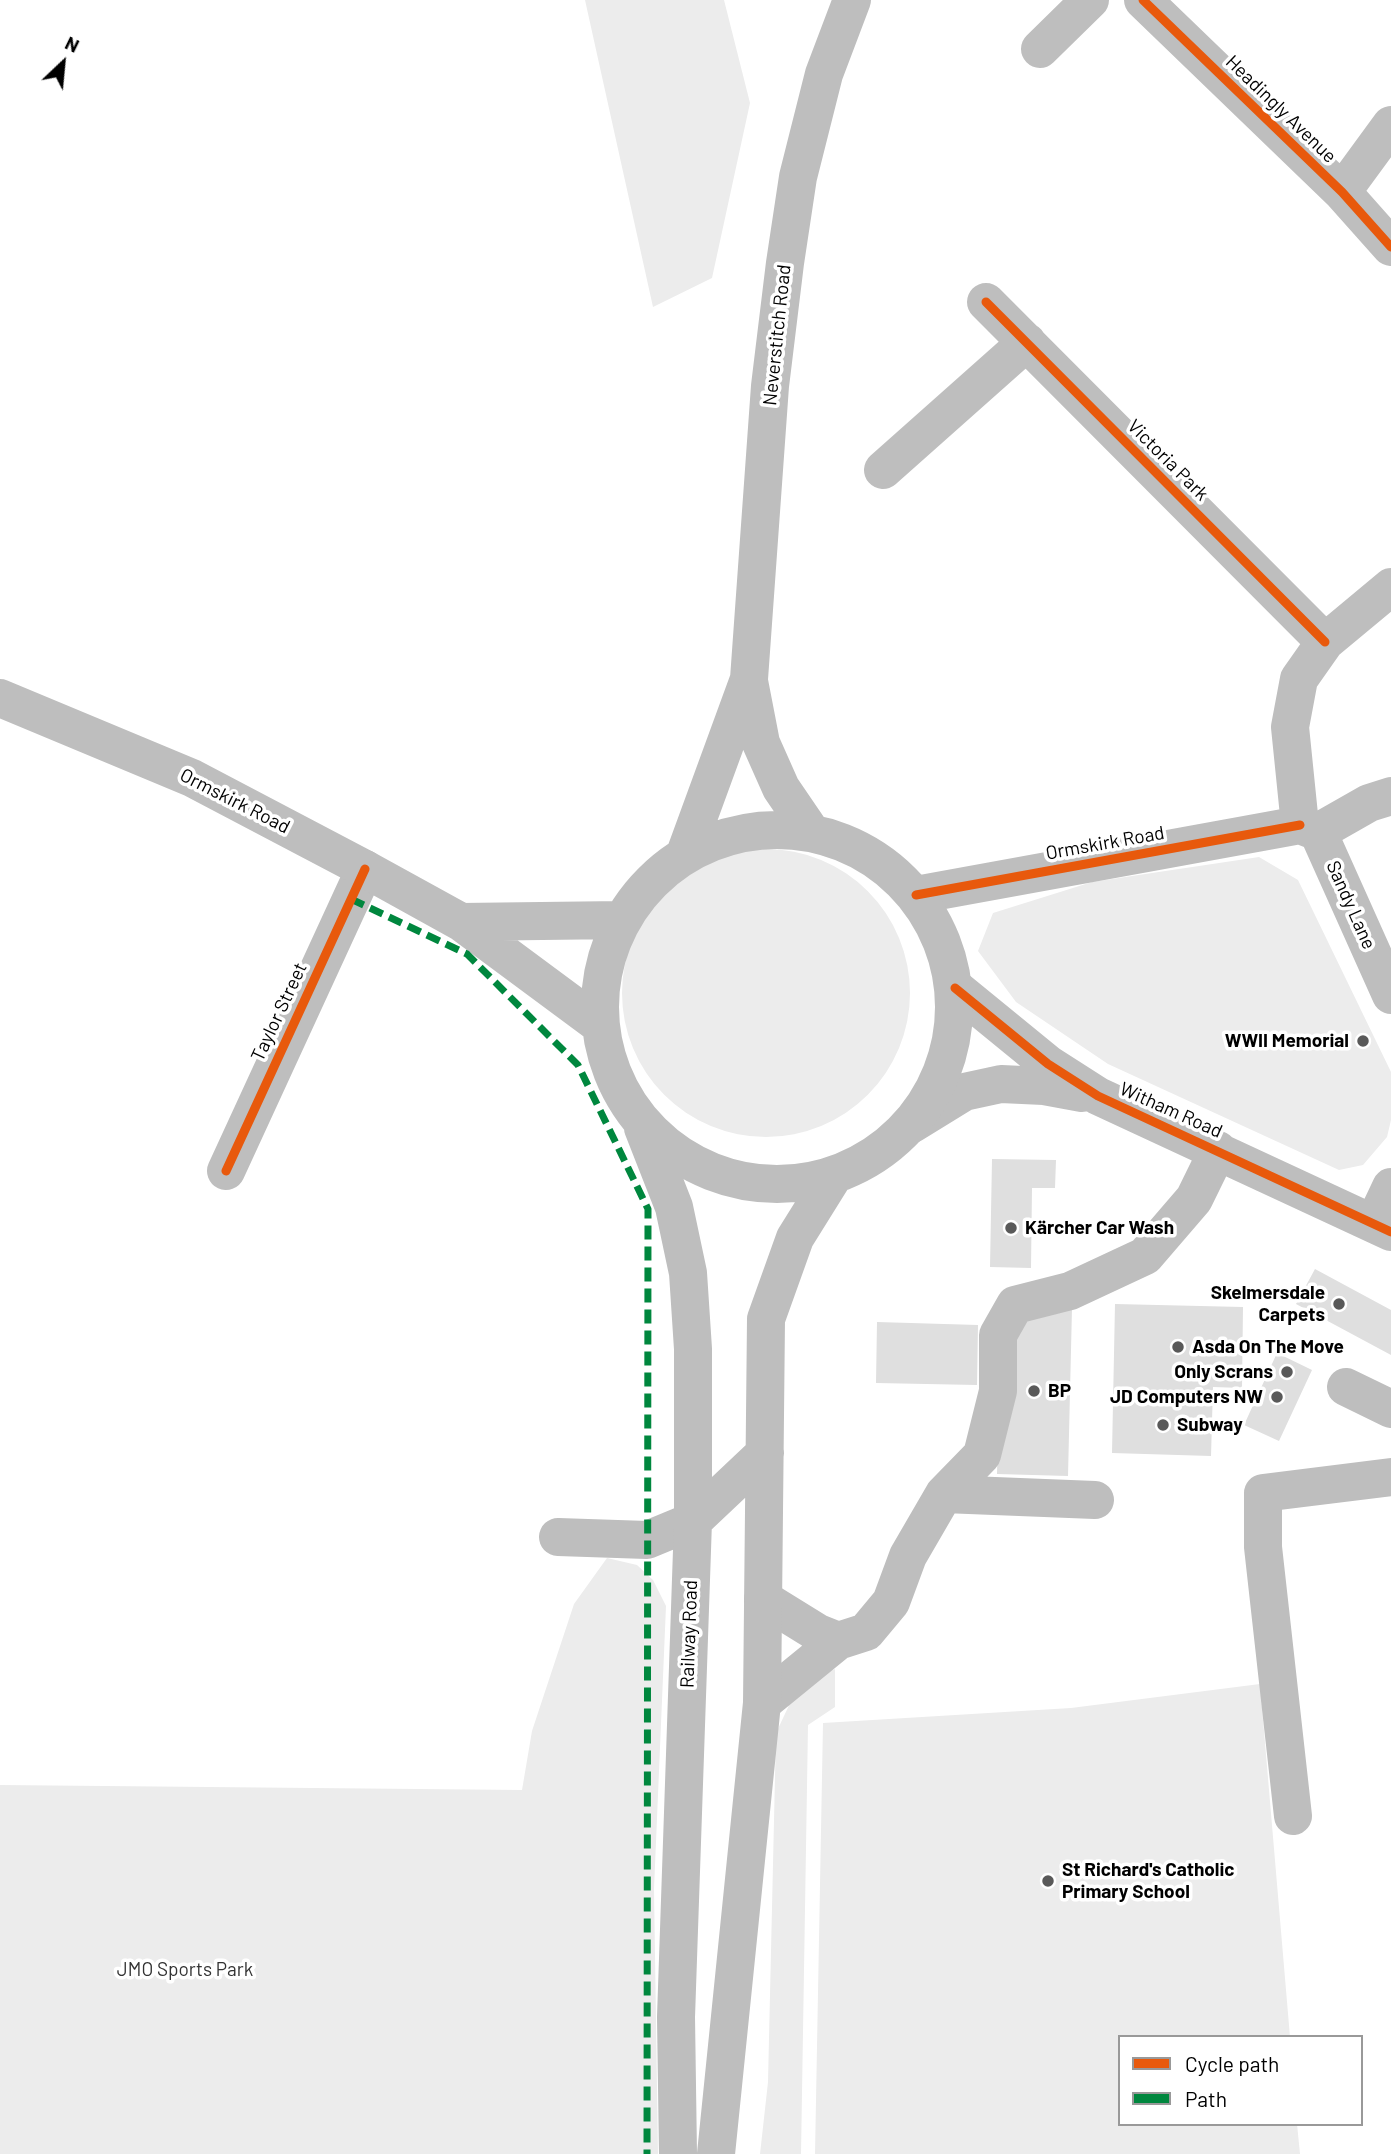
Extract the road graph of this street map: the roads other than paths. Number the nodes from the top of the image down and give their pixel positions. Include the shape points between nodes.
1 (852, 0) edge
2 (1090, 0) edge
3 (1143, 0) edge
4 (1040, 50) dead end
5 (1391, 125) edge
6 (1342, 192) junction
7 (1391, 247) edge
8 (986, 302) dead end
9 (1027, 342) junction
10 (883, 470) dead end
11 (1391, 587) edge
12 (1325, 642) junction
13 (749, 679) junction
14 (0, 698) edge
15 (1391, 796) edge
16 (1309, 828) junction
17 (811, 832) junction
18 (685, 854) junction
19 (365, 869) junction
20 (916, 895) junction
21 (622, 919) junction
22 (461, 922) junction
23 (955, 988) junction
24 (1391, 995) edge
25 (600, 1025) junction
26 (1098, 1096) junction
27 (641, 1122) junction
28 (912, 1124) junction
29 (1218, 1150) junction
30 (226, 1171) dead end
31 (833, 1177) junction
32 (1391, 1187) edge
33 (1382, 1228) edge
34 (1346, 1387) dead end
35 (1391, 1409) edge
36 (765, 1452) junction
37 (1391, 1477) edge
38 (944, 1494) junction
39 (1095, 1500) dead end
40 (693, 1521) junction
41 (558, 1537) dead end
42 (763, 1599) junction
43 (838, 1641) junction
44 (762, 1703) junction
45 (1293, 1816) dead end
46 (678, 2154) edge
47 (716, 2154) edge

1 - 13 main road, Neverstitch Road via 824,74 798,177 770,386
2 - 4 main road
3 - 6 main road, Headingly Avenue
5 - 6 main road, Headingly Avenue
6 - 7 main road, Headingly Avenue
8 - 9 main road, Victoria Park
9 - 10 main road
9 - 12 main road, Victoria Park
11 - 12 main road
12 - 16 main road via 1299,679 1294,702 1291,752
13 - 17 main road, Neverstitch Road via 761,743 781,788
13 - 18 main road, Neverstitch Road
14 - 19 main road, Ormskirk Road via 192,778
15 - 16 main road, Ormskirk Road
16 - 20 main road, Ormskirk Road
16 - 24 main road, Sandy Lane
17 - 18 main road via 768,829 725,837
17 - 20 main road via 850,845 886,866
18 - 21 main road via 649,883
19 - 22 main road, Ormskirk Road
19 - 30 main road, Taylor Street
20 - 23 main road via 942,939
21 - 22 main road, Ormskirk Road
21 - 25 main road via 602,970
22 - 25 main road, Ormskirk Road
23 - 26 main road, Witham Road via 1048,1064
23 - 28 main road via 953,1037 939,1083
25 - 27 main road via 613,1077
26 - 28 main road, Witham Road via 1001,1084 964,1091
26 - 29 main road, Witham Road
27 - 31 main road via 681,1157 729,1179 781,1186
27 - 40 main road, Railway Road via 674,1207 688,1273
28 - 31 main road via 876,1156
29 - 33 main road, Witham Road
29 - 38 main road via 1194,1199 1145,1256 1070,1291 1015,1305 998,1335 998,1391 982,1455
31 - 36 main road via 795,1238 766,1319
32 - 33 main road
34 - 35 main road
36 - 40 main road
36 - 42 main road
37 - 45 main road via 1263,1493 1263,1547
38 - 39 main road
38 - 43 main road via 908,1556 891,1602 866,1632
40 - 41 main road via 647,1540
40 - 46 main road, Railway Road via 676,2017
42 - 43 main road
42 - 44 main road
43 - 44 main road
44 - 47 main road

